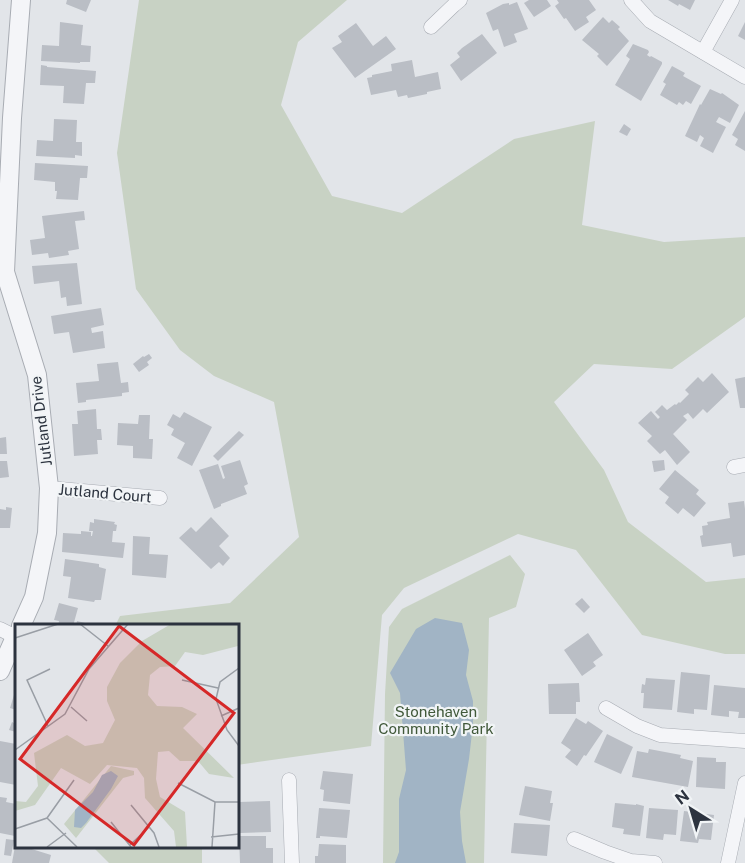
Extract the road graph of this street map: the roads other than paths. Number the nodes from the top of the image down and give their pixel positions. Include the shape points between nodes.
1 (21, 0) edge
2 (460, 0) edge
3 (631, 0) edge
4 (732, 0) edge
5 (431, 27) dead end
6 (702, 52) junction
7 (745, 77) edge
8 (6, 118) edge
9 (49, 488) junction
10 (160, 498) dead end
11 (18, 624) edge
12 (13, 632) edge
13 (0, 670) edge
14 (606, 708) dead end
15 (745, 741) edge
16 (289, 780) dead end
17 (745, 783) edge
18 (574, 839) dead end
19 (292, 863) edge
20 (655, 863) edge
21 (728, 863) edge

1 - 8 street, Jutland Drive
2 - 5 street
3 - 6 street via 650,21
4 - 6 street
6 - 7 street
8 - 9 street, Jutland Drive via 5,272 37,375
9 - 10 street, Jutland Court
9 - 11 street, Jutland Drive via 47,533 34,597
12 - 13 street, Jutland Drive
14 - 15 street via 660,735
16 - 19 street
17 - 21 street
18 - 20 street via 632,861

